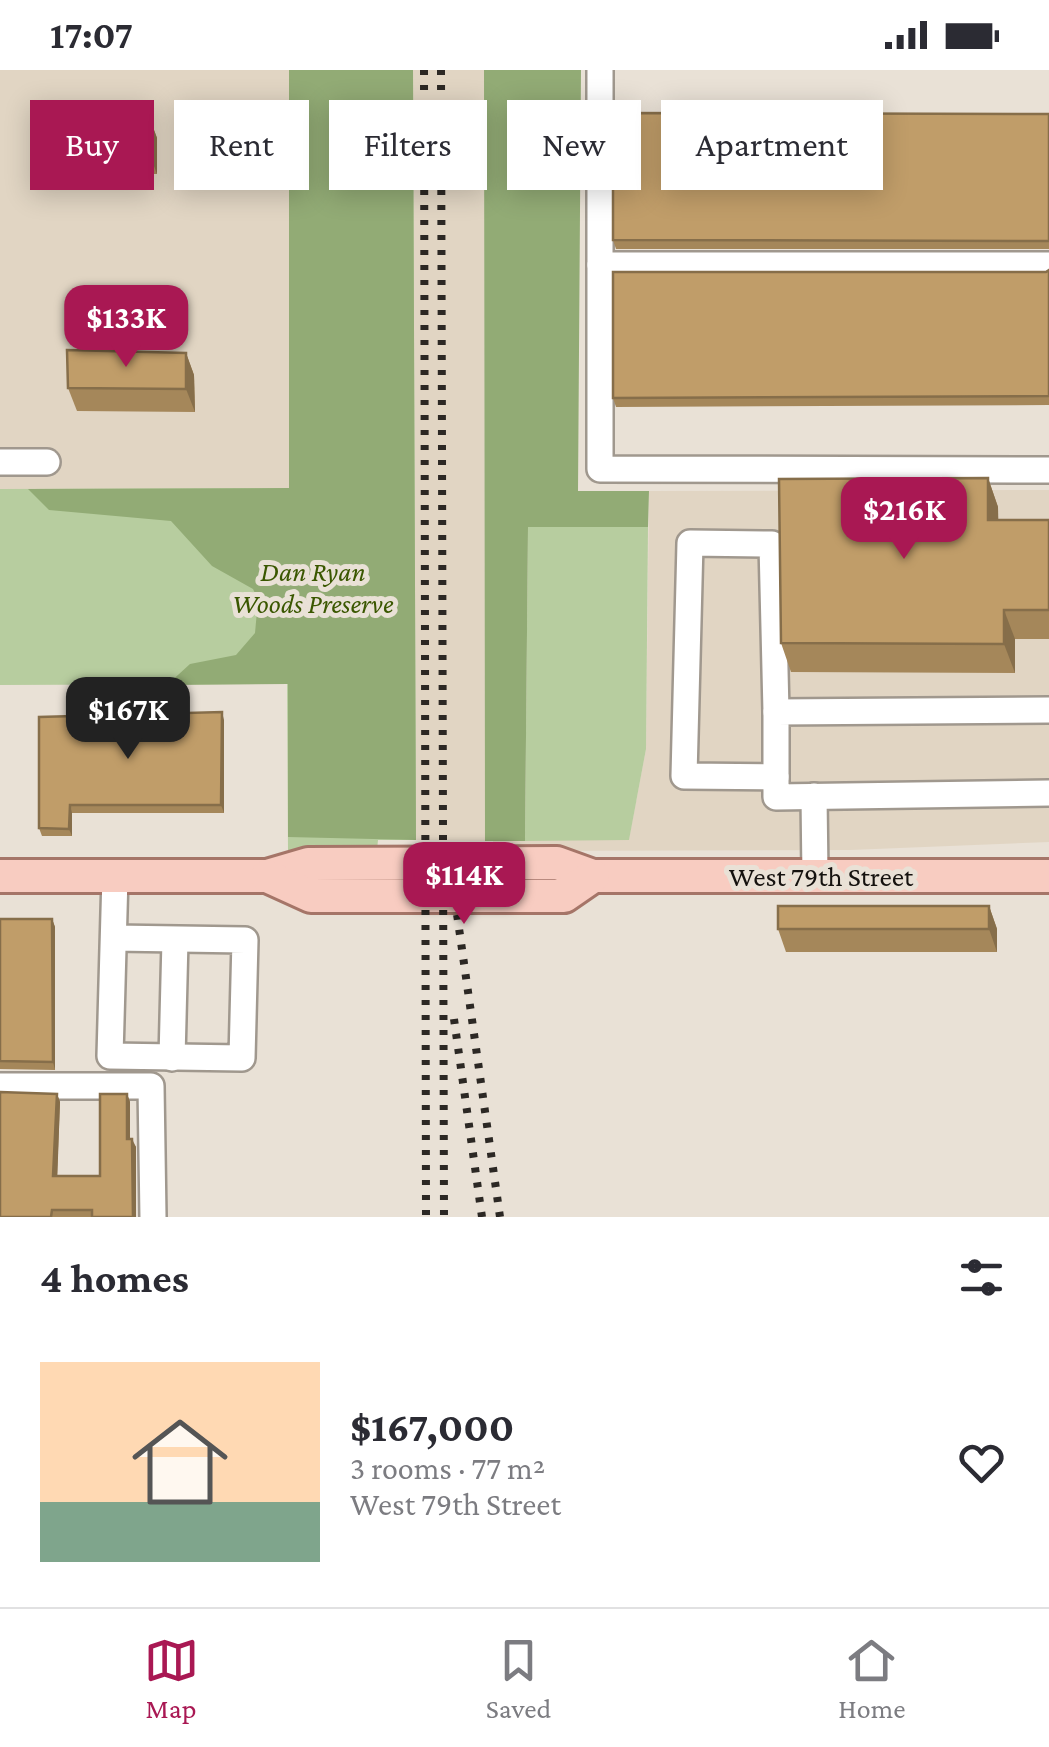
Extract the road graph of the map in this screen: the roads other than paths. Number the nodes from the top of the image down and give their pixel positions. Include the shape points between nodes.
1 (600, 70) edge
2 (600, 264) junction
3 (1049, 265) edge
4 (0, 462) edge
5 (47, 462) dead end
6 (1049, 470) edge
7 (1049, 710) edge
8 (776, 712) junction
9 (776, 777) junction
10 (1049, 792) edge
11 (814, 796) junction
12 (0, 876) edge
13 (115, 876) junction
14 (816, 876) junction
15 (1049, 876) edge
16 (114, 938) junction
17 (174, 940) junction
18 (172, 1058) junction
19 (0, 1086) edge
20 (154, 1217) edge

1 - 2 street
2 - 3 street
2 - 6 street via 600,469
4 - 5 street
7 - 8 street
8 - 9 street
8 - 9 street via 772,544 690,543 684,776
9 - 11 street via 776,797
10 - 11 street
11 - 14 street
12 - 13 main road, West 79th Street
13 - 14 main road, West 79th Street via 267,876 308,864 558,864 593,876
13 - 16 street
14 - 15 main road, West 79th Street
16 - 17 street
16 - 18 street via 110,1056
17 - 18 street
17 - 18 street via 245,940 242,1058
19 - 20 street via 151,1086

